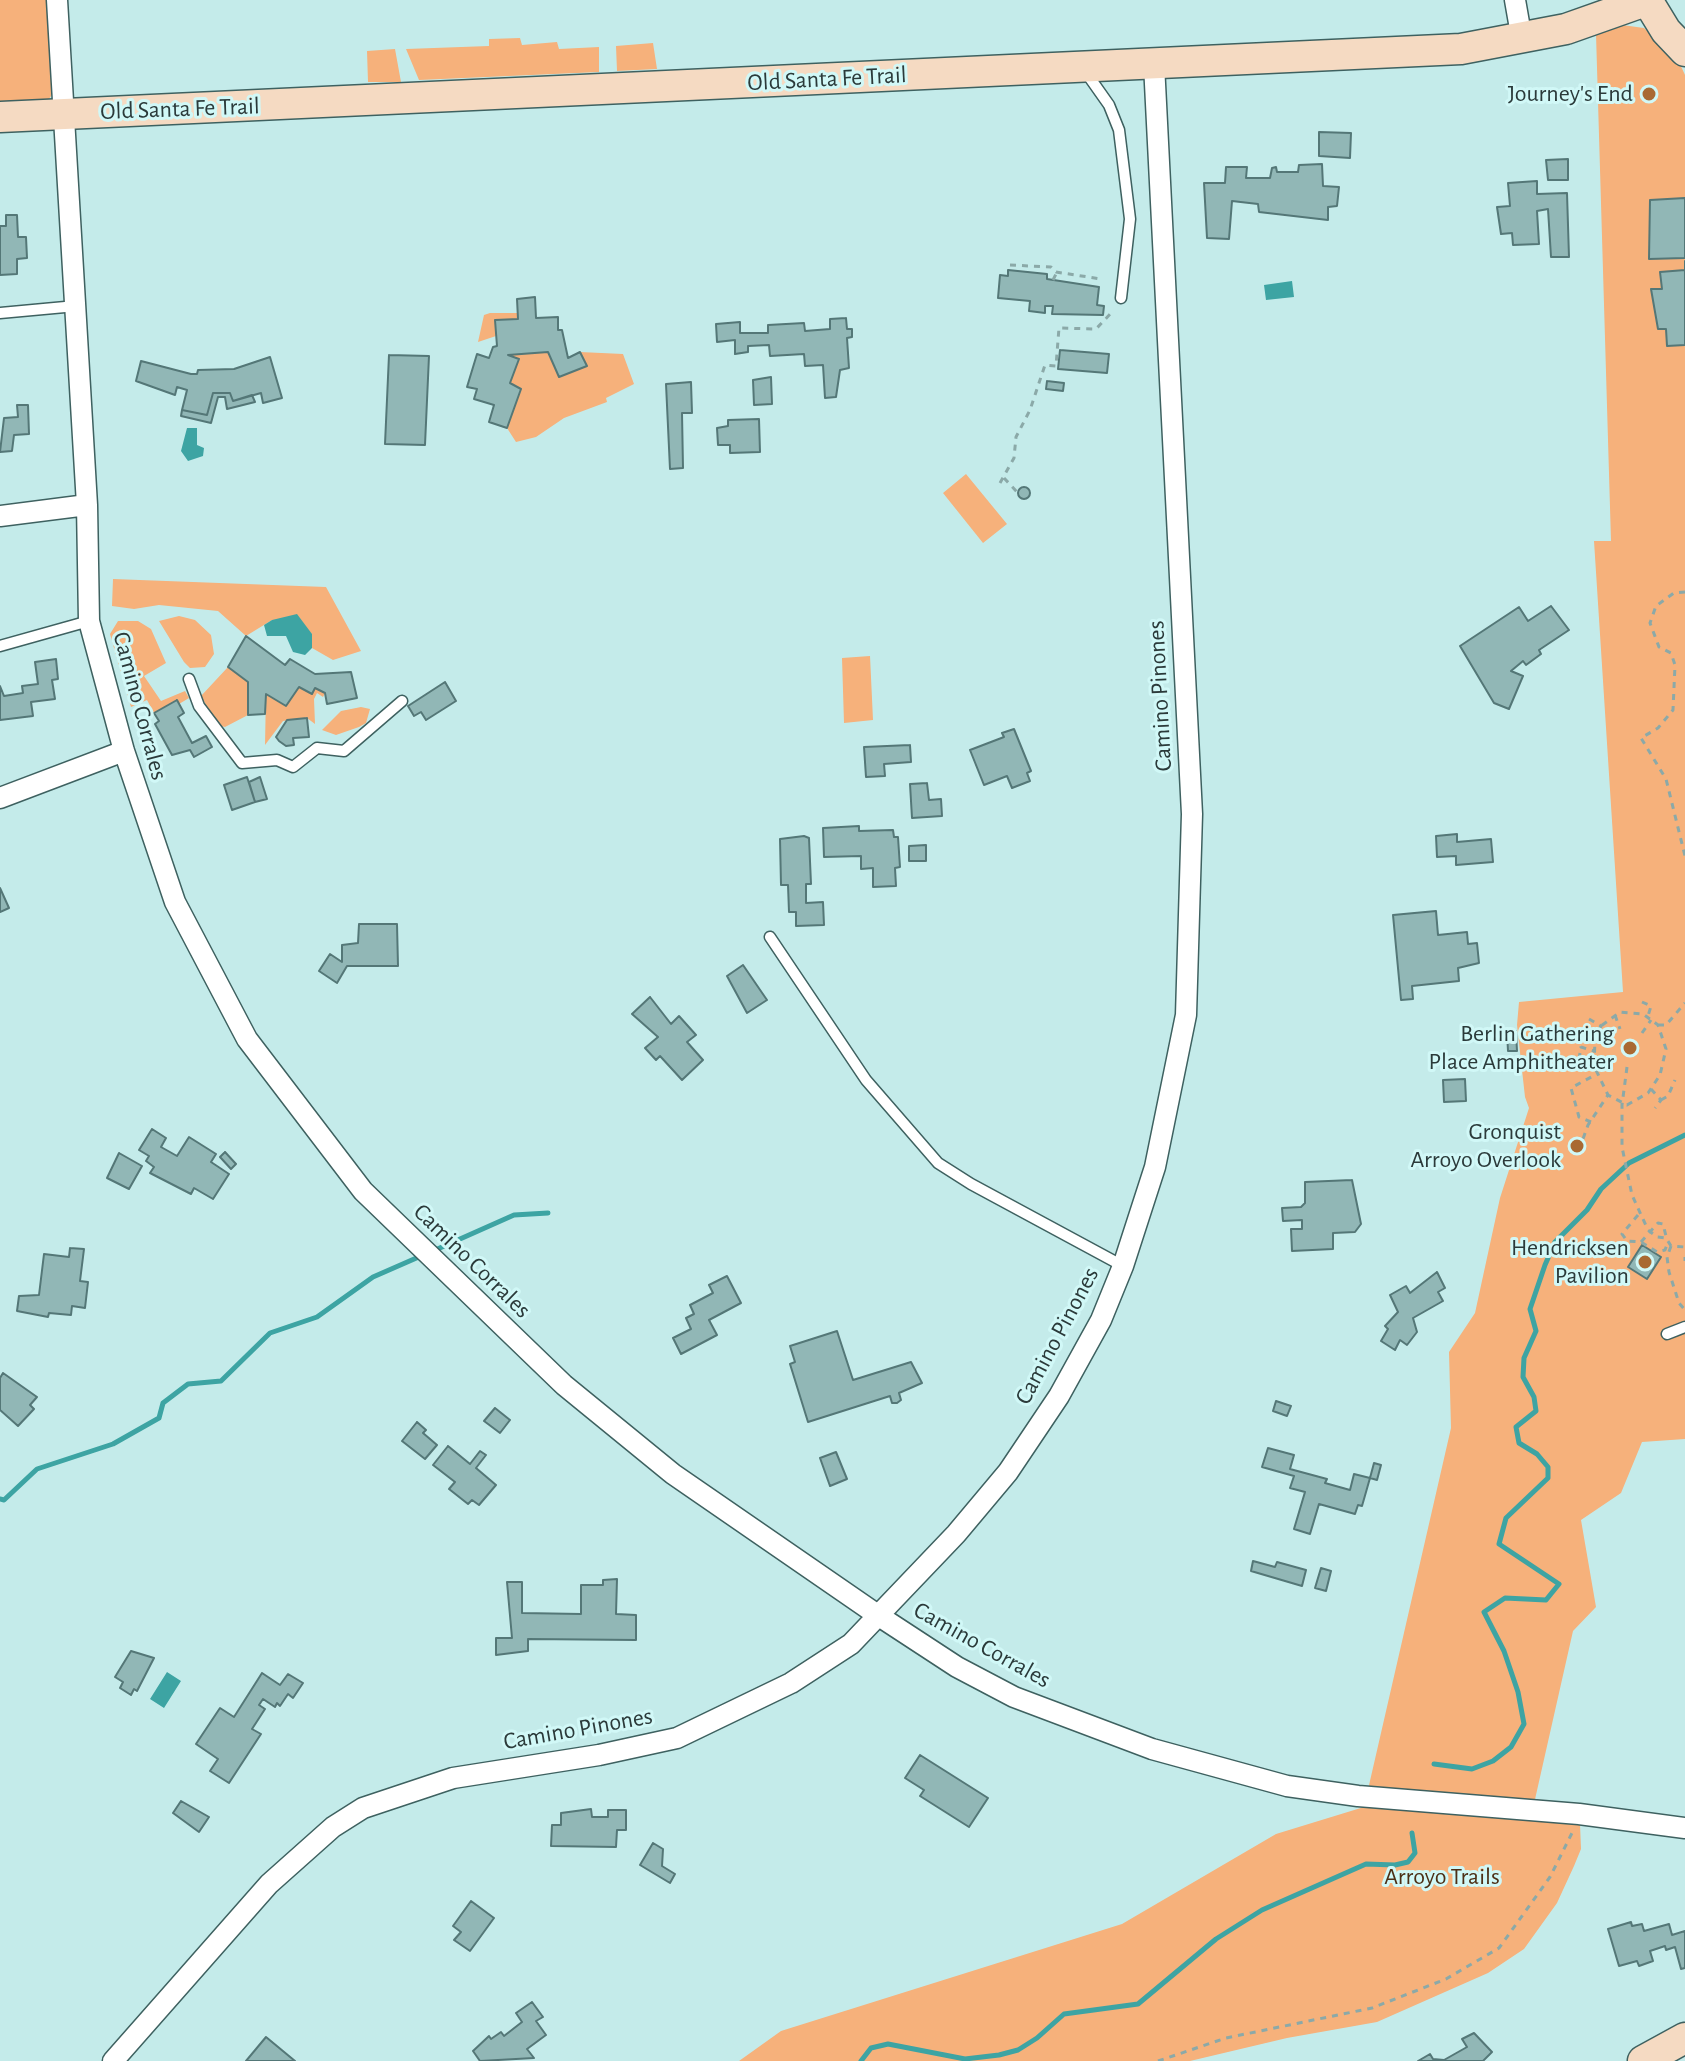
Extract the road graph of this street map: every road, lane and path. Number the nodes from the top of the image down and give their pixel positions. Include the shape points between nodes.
1 (57, 0) edge
2 (1515, 0) edge
3 (1648, 0) edge
4 (1522, 40) junction
5 (1685, 51) edge
6 (1154, 64) junction
7 (1082, 67) junction
8 (66, 113) junction
9 (0, 117) edge
10 (1010, 265) dead end
11 (1018, 265) junction
12 (1018, 271) dead end
13 (1057, 272) junction
14 (1101, 279) dead end
15 (1053, 280) dead end
16 (1121, 298) dead end
17 (76, 306) junction
18 (1115, 309) dead end
19 (0, 313) edge
20 (1004, 478) junction
21 (1000, 483) dead end
22 (1018, 493) dead end
23 (87, 505) junction
24 (0, 516) edge
25 (1685, 592) edge
26 (89, 621) junction
27 (0, 646) edge
28 (189, 679) dead end
29 (402, 701) dead end
30 (124, 751) junction
31 (0, 798) edge
32 (1685, 856) edge
33 (770, 937) dead end
34 (1642, 1002) dead end
35 (1685, 1003) edge
36 (1615, 1015) junction
37 (1650, 1018) junction
38 (1589, 1019) dead end
39 (1658, 1025) junction
40 (1601, 1026) junction
41 (1620, 1029) dead end
42 (1642, 1033) dead end
43 (1585, 1035) dead end
44 (1581, 1047) junction
45 (1666, 1049) junction
46 (1594, 1051) junction
47 (1672, 1051) dead end
48 (1579, 1059) dead end
49 (1627, 1067) dead end
50 (1596, 1075) junction
51 (1675, 1080) dead end
52 (1651, 1089) junction
53 (1608, 1095) junction
54 (1661, 1100) junction
55 (1622, 1105) junction
56 (1655, 1108) dead end
57 (1591, 1122) junction
58 (1579, 1150) dead end
59 (1638, 1213) junction
60 (1650, 1232) junction
61 (1641, 1242) junction
62 (1668, 1242) junction
63 (1685, 1247) edge
64 (1123, 1266) junction
65 (1685, 1310) edge
66 (1685, 1327) edge
67 (1667, 1334) dead end
68 (879, 1616) junction
69 (1579, 1814) junction
70 (1685, 1828) edge
71 (1685, 2038) edge
72 (113, 2061) edge
73 (1158, 2061) edge
74 (1643, 2061) edge

1 - 8 street, Camino Corrales
2 - 4 street
3 - 4 street, Old Santa Fe Trail
3 - 5 street
4 - 6 street, Old Santa Fe Trail via 1461,49
6 - 7 street, Old Santa Fe Trail
6 - 64 street, Camino Pinones via 1192,814 1186,1015 1155,1167
7 - 8 street, Old Santa Fe Trail
7 - 16 lane via 1100,89 1119,130 1130,219
8 - 9 street, Old Santa Fe Trail
8 - 17 street, Camino Corrales
10 - 11 path
11 - 12 path
11 - 13 path
13 - 14 path
13 - 15 path
17 - 19 lane
17 - 23 street, Camino Corrales
18 - 20 path via 1096,329 1059,328 1056,366 1045,365
20 - 21 path
20 - 22 path
23 - 24 street
23 - 26 street, Camino Corrales
25 - 32 path via 1656,606 1650,623 1659,647 1671,653 1675,665 1673,710 1641,738 1666,779
26 - 27 lane
26 - 30 street, Camino Corrales
28 - 29 lane via 199,706 242,763 277,760 293,767 317,748 344,751
30 - 31 street
30 - 68 street, Camino Corrales via 175,902 247,1039 363,1191 564,1385 673,1474
33 - 64 lane via 866,1080 938,1163
34 - 37 path via 1651,1006
35 - 39 path via 1666,1025
36 - 37 path via 1630,1010
36 - 40 path
36 - 41 path
37 - 39 path
37 - 42 path
38 - 40 path
39 - 45 path
40 - 46 path
43 - 44 path
44 - 46 path
44 - 48 path
45 - 47 path
45 - 52 path
46 - 50 path
49 - 55 path
50 - 53 path
50 - 57 path via 1571,1088 1579,1117
51 - 54 path
52 - 54 path
52 - 55 path
53 - 55 path
53 - 57 path
54 - 56 path
55 - 59 path via 1622,1147
57 - 58 path
59 - 60 path
59 - 61 path via 1622,1234 1627,1241
60 - 61 path
60 - 62 path
60 - 62 path via 1663,1224
61 - 62 path via 1657,1252
62 - 63 path
62 - 65 path via 1669,1272
64 - 68 street, Camino Pinones via 1101,1320 1059,1396 1008,1472
66 - 67 lane
68 - 69 street, Camino Corrales via 1014,1697 1239,1776 1358,1796
68 - 72 street, Camino Pinones via 851,1644 791,1683 677,1738 453,1778 363,1808 276,1876
69 - 70 street, Camino Corrales
69 - 73 path via 1550,1877 1499,1948 1446,1979 1372,2008 1226,2038
71 - 74 street

